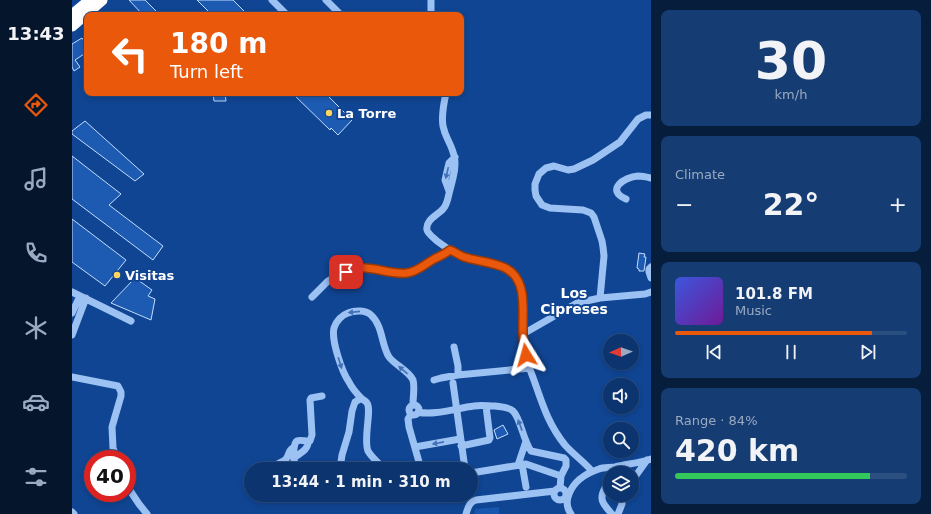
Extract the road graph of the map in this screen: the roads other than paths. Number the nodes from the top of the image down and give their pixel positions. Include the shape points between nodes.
1 (90, 0) edge
2 (102, 0) edge
3 (272, 0) edge
4 (326, 0) edge
5 (431, 0) edge
6 (88, 12) edge
7 (284, 12) edge
8 (338, 12) edge
9 (431, 12) edge
10 (72, 15) edge
11 (84, 16) edge
12 (72, 26) edge
13 (446, 96) edge
14 (651, 115) edge
15 (651, 178) edge
16 (626, 199) dead end
17 (450, 250) junction
18 (651, 267) edge
19 (651, 278) edge
20 (72, 292) edge
21 (651, 292) edge
22 (83, 297) junction
23 (312, 297) dead end
24 (600, 298) junction
25 (77, 304) edge
26 (72, 313) edge
27 (130, 321) dead end
28 (525, 332) junction
29 (72, 334) edge
30 (454, 347) dead end
31 (530, 368) junction
32 (458, 375) junction
33 (72, 377) edge
34 (434, 380) dead end
35 (453, 384) dead end
36 (322, 396) dead end
37 (362, 399) junction
38 (486, 406) junction
39 (456, 409) junction
40 (414, 413) junction
41 (526, 441) junction
42 (308, 442) junction
43 (461, 442) junction
44 (294, 447) junction
45 (415, 447) junction
46 (115, 450) edge
47 (531, 451) junction
48 (294, 458) junction
49 (649, 459) edge
50 (281, 462) edge
51 (294, 462) edge
52 (341, 462) edge
53 (378, 462) edge
54 (419, 462) edge
55 (464, 462) edge
56 (522, 465) junction
57 (626, 466) edge
58 (603, 469) edge
59 (592, 471) junction
60 (478, 472) edge
61 (639, 473) edge
62 (561, 476) junction
63 (526, 487) dead end
64 (563, 489) junction
65 (603, 494) edge
66 (136, 500) edge
67 (564, 502) junction
68 (620, 502) edge
69 (622, 502) edge
70 (147, 514) edge
71 (466, 514) edge
72 (571, 514) edge
73 (612, 514) edge
74 (618, 514) edge

1 - 10 highway
2 - 6 highway
3 - 7 street
4 - 8 street
5 - 9 street
11 - 12 highway
13 - 17 street via 443,127 455,157 454,170 446,205 428,224 427,231
14 - 24 street via 638,119 625,138 593,160 574,169 554,166 546,168 539,174 535,184 536,196 542,205 550,208 583,210 594,217 604,256
15 - 16 street via 631,177 621,182 617,191
17 - 23 street via 408,273 356,268 328,281
17 - 28 street via 511,272 521,288
18 - 19 street
20 - 22 street
21 - 24 street
22 - 25 street
22 - 27 street
24 - 28 street via 577,303
25 - 26 street
25 - 29 street
28 - 31 street via 524,345
30 - 32 street
31 - 32 street
31 - 59 street via 550,424 572,453
32 - 34 street
33 - 46 street via 118,386 121,396 112,427
35 - 39 street
36 - 42 street via 310,400 312,435
40 -> 37 street via 419,409 413,404 412,378 389,356 378,325 369,313 351,312 341,317 333,333 343,371
37 - 52 street via 355,402
37 - 53 street via 368,408 368,452
38 - 39 street
41 -> 38 street via 517,416 512,410
38 - 43 street via 490,440
39 - 40 street via 427,414
39 - 43 street
40 - 45 street via 409,417 409,422
41 - 47 street
41 - 56 street
42 - 44 street via 296,441
42 - 48 street via 308,446
43 -> 45 street
43 - 55 street
44 - 48 street
44 - 50 street via 289,451 288,458
45 - 54 street
47 - 56 street
47 - 62 street via 565,459 567,462
48 - 51 street
49 - 57 street
49 - 61 street
56 - 60 street
56 - 62 street
56 - 63 street
58 - 59 street
59 - 64 street
62 - 64 street
64 - 67 street via 568,496
64 - 67 street via 554,494 558,500
64 - 71 street via 476,500 470,504
65 - 73 street via 603,504
66 - 70 street
67 - 72 street
68 - 73 street
69 - 74 street

